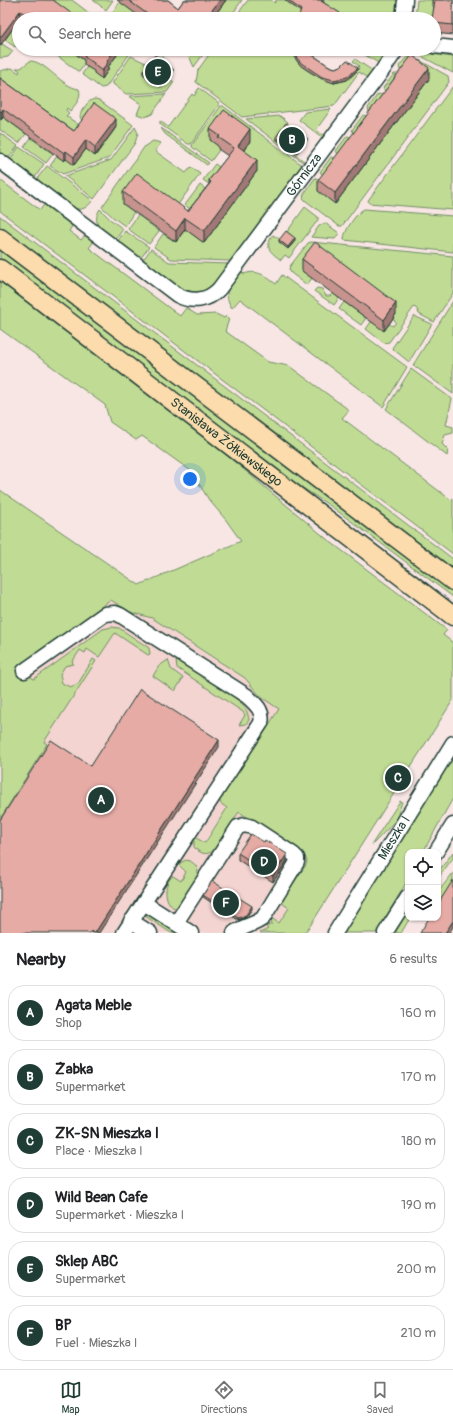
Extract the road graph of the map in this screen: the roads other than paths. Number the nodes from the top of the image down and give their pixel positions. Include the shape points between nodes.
1 (405, 0) edge
2 (404, 12) edge
3 (441, 47) edge
4 (453, 48) edge
5 (392, 56) edge
6 (0, 161) edge
7 (0, 238) edge
8 (0, 269) edge
9 (453, 581) edge
10 (453, 616) edge
11 (24, 671) dead end
12 (453, 743) edge
13 (453, 825) edge
14 (438, 849) edge
15 (405, 902) edge
16 (144, 903) junction
17 (132, 921) junction
18 (176, 923) junction
19 (124, 933) edge
20 (150, 933) edge
21 (191, 933) edge
22 (234, 933) edge
23 (334, 933) edge
24 (385, 933) edge

1 - 2 street
3 - 4 street
5 - 6 street, Górnicza via 223,283 207,297 194,300 177,295
7 - 9 main road, Stanisława Żółkiewskiego
8 - 10 main road, Stanisława Żółkiewskiego
11 - 16 street via 105,614 115,613 247,696 259,708 261,723
12 - 23 street, Mieszka I
13 - 14 street
15 - 24 street
16 - 17 street
16 - 18 street
17 - 19 street
17 - 20 street
18 - 21 street
18 - 22 street via 238,827 245,825 293,854 297,862 263,918

